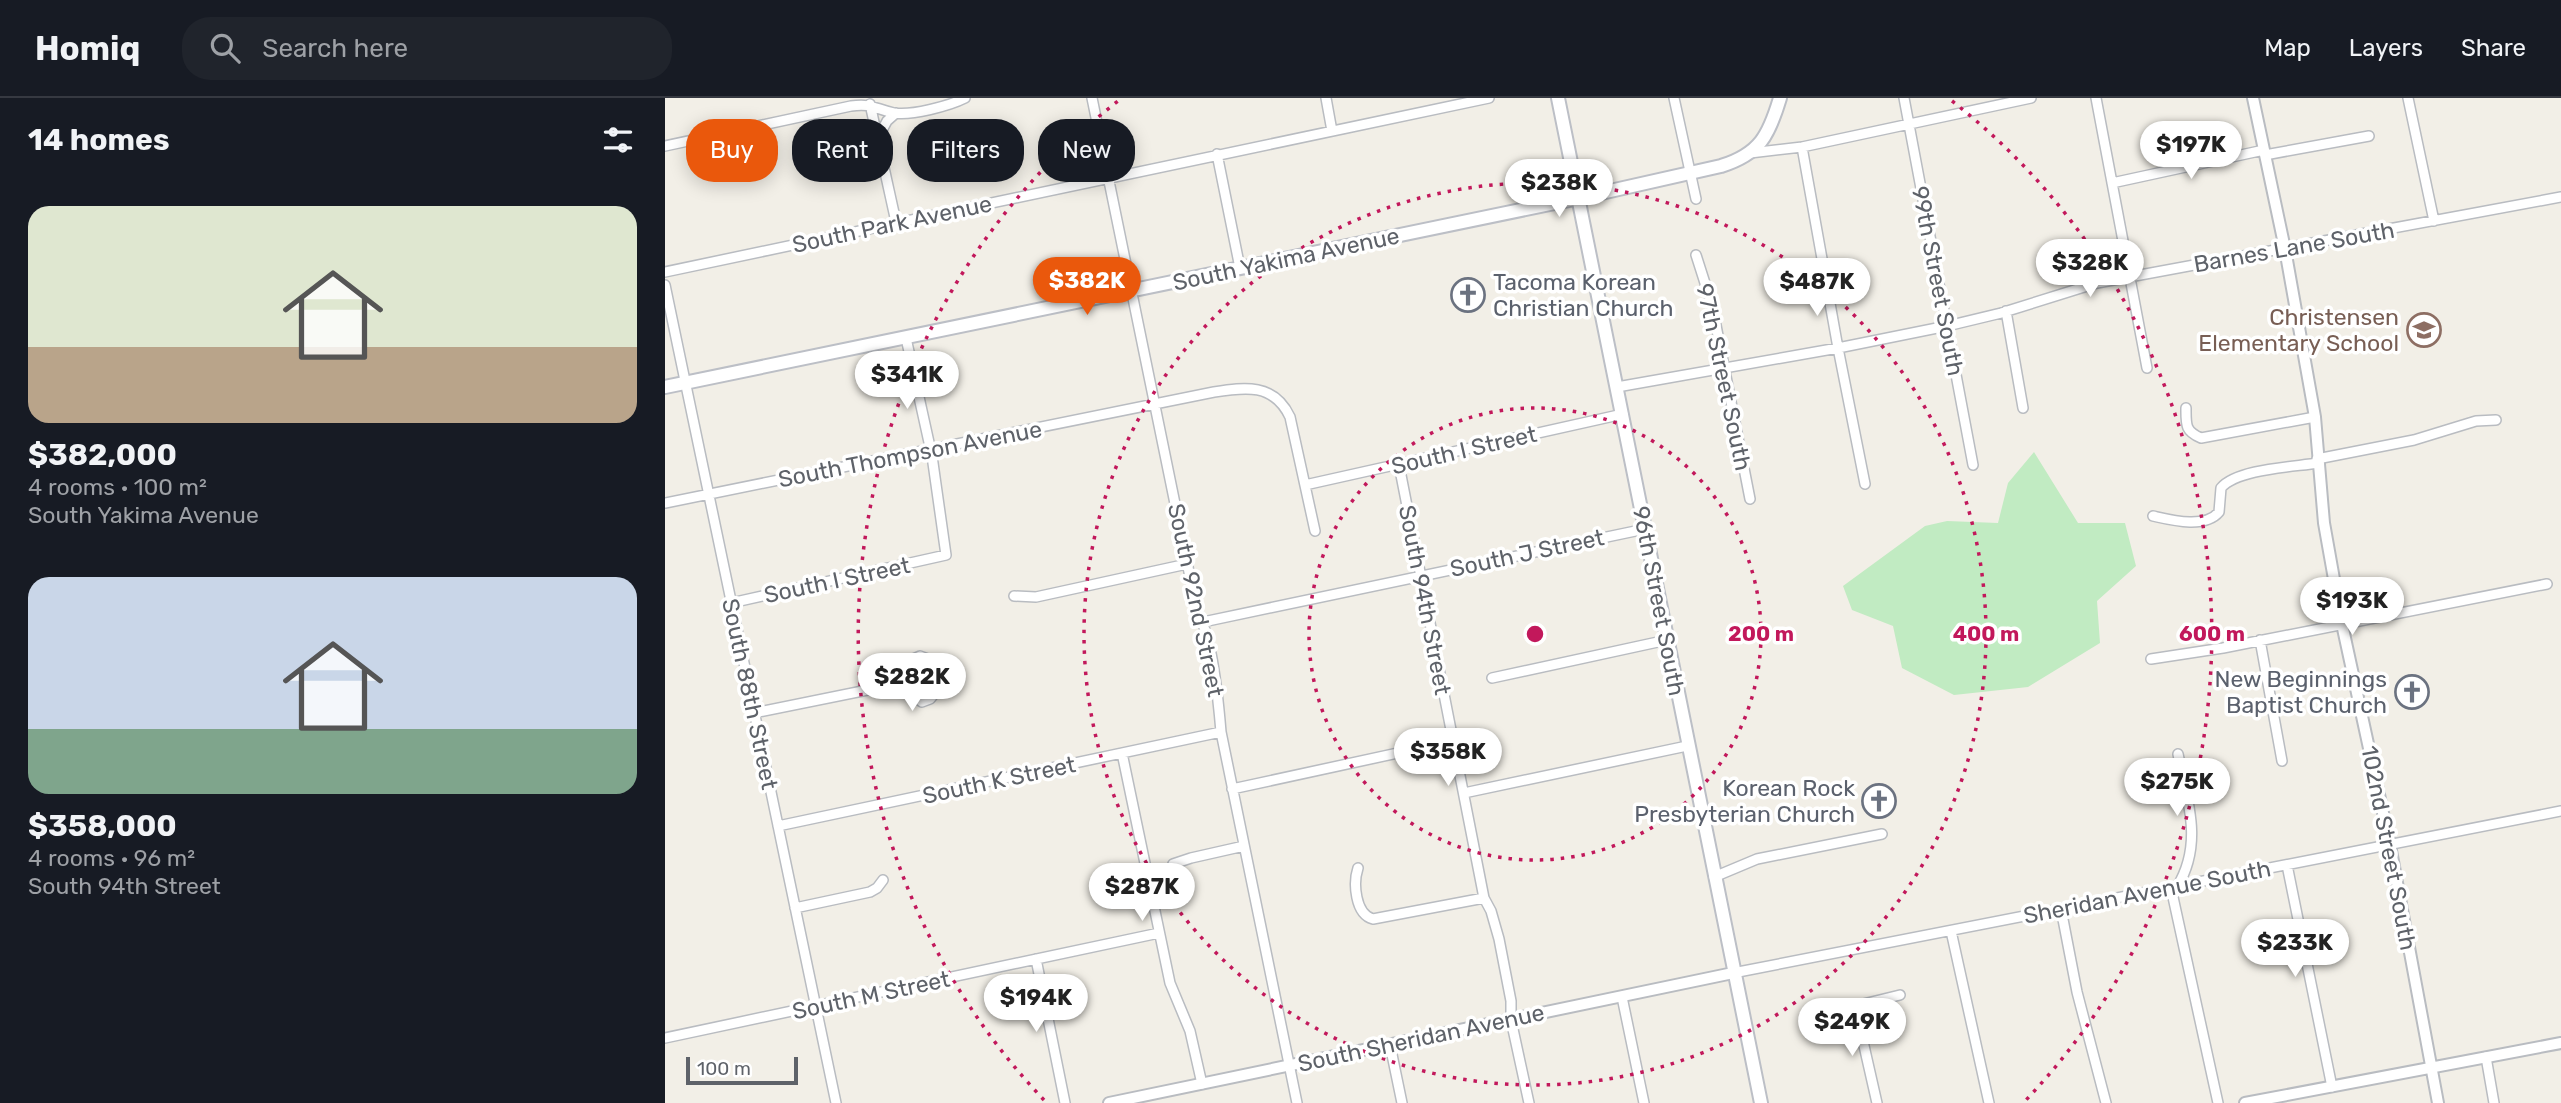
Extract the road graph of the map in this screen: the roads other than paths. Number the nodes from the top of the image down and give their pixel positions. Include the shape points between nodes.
1 (965, 98) edge
2 (1091, 98) edge
3 (1326, 98) edge
4 (1489, 98) edge
5 (1558, 98) edge
6 (1674, 98) edge
7 (1780, 98) edge
8 (1904, 98) edge
9 (2031, 98) edge
10 (2096, 98) edge
11 (2253, 98) edge
12 (2408, 98) edge
13 (870, 104) junction
14 (896, 113) junction
15 (874, 119) edge
16 (889, 119) edge
17 (1095, 119) edge
18 (1909, 125) junction
19 (1332, 131) junction
20 (2369, 136) dead end
21 (665, 146) edge
22 (1802, 146) junction
23 (1750, 153) junction
24 (2264, 153) junction
25 (1217, 154) junction
26 (1135, 172) edge
27 (1690, 173) junction
28 (888, 182) edge
29 (1089, 182) edge
30 (1109, 182) edge
31 (2112, 183) junction
32 (2561, 197) edge
33 (1579, 198) junction
34 (1696, 199) dead end
35 (2434, 221) junction
36 (896, 222) junction
37 (2285, 249) junction
38 (1696, 255) dead end
39 (1240, 268) junction
40 (665, 272) edge
41 (2131, 276) junction
42 (665, 285) edge
43 (1131, 291) junction
44 (2005, 311) junction
45 (1947, 326) junction
46 (906, 338) junction
47 (1838, 348) junction
48 (1724, 368) junction
49 (2147, 368) dead end
50 (685, 383) junction
51 (665, 387) edge
52 (1617, 387) junction
53 (1154, 405) junction
54 (2023, 408) dead end
55 (2186, 408) dead end
56 (1623, 414) junction
57 (2315, 417) junction
58 (2496, 420) dead end
59 (930, 449) junction
60 (2318, 461) junction
61 (1399, 465) junction
62 (1972, 465) dead end
63 (1865, 484) dead end
64 (1305, 485) junction
65 (709, 494) junction
66 (1750, 499) dead end
67 (665, 503) edge
68 (2153, 516) dead end
69 (1645, 529) junction
70 (1315, 531) dead end
71 (1187, 564) junction
72 (1421, 575) junction
73 (2547, 584) dead end
74 (1014, 596) dead end
75 (731, 603) junction
76 (1203, 622) junction
77 (2342, 624) junction
78 (1667, 640) junction
79 (2260, 640) junction
80 (2151, 659) dead end
81 (1492, 678) dead end
82 (907, 682) junction
83 (754, 713) junction
84 (1221, 732) junction
85 (1453, 741) junction
86 (1687, 746) junction
87 (1122, 753) junction
88 (2178, 754) dead end
89 (2282, 761) dead end
90 (1232, 789) junction
91 (1464, 793) junction
92 (2561, 811) edge
93 (778, 826) junction
94 (1882, 834) dead end
95 (2390, 845) junction
96 (1244, 846) junction
97 (1173, 864) dead end
98 (2287, 865) junction
99 (1358, 868) dead end
100 (1714, 877) junction
101 (883, 880) dead end
102 (2174, 887) junction
103 (1484, 898) junction
104 (795, 908) junction
105 (2061, 909) junction
106 (1951, 931) junction
107 (1159, 933) junction
108 (1036, 959) junction
109 (1734, 973) junction
110 (1900, 995) dead end
111 (1622, 997) junction
112 (816, 1007) junction
113 (1511, 1020) junction
114 (665, 1038) edge
115 (2561, 1043) edge
116 (1389, 1045) junction
117 (2486, 1057) junction
118 (1290, 1066) junction
119 (2432, 1068) junction
120 (1202, 1084) junction
121 (2332, 1087) junction
122 (1149, 1099) edge
123 (2253, 1102) edge
124 (836, 1103) edge
125 (1065, 1103) edge
126 (1109, 1103) edge
127 (1297, 1103) edge
128 (1402, 1103) edge
129 (1529, 1103) edge
130 (1644, 1103) edge
131 (1761, 1103) edge
132 (1877, 1103) edge
133 (1989, 1103) edge
134 (2106, 1103) edge
135 (2218, 1103) edge
136 (2438, 1103) edge
137 (2494, 1103) edge

1 - 14 street
2 - 17 street, South 92nd Street
3 - 19 street
4 - 19 street, South Park Avenue
5 - 33 main road, 96th Street South
6 - 27 street
7 - 23 main road via 1769,132
8 - 18 street, 99th Street South
9 - 18 street
10 - 31 street
11 - 24 street, 102nd Street South
12 - 35 street
13 - 14 street
13 - 15 street
13 - 21 street
14 - 16 street
18 - 22 street
18 - 45 street, 99th Street South
19 - 25 street, South Park Avenue
20 - 24 street
22 - 23 street
22 - 47 street
23 - 27 main road, South Yakima Avenue
24 - 31 street
24 - 37 street, 102nd Street South
25 - 26 street, South Park Avenue
25 - 39 street
27 - 33 main road, South Yakima Avenue
27 - 34 street
28 - 36 street
29 - 36 street, South Park Avenue
30 - 43 street, South 92nd Street
31 - 41 street
32 - 35 street, Barnes Lane South
33 - 39 main road, South Yakima Avenue
33 - 52 main road, 96th Street South
35 - 37 street, Barnes Lane South
36 - 40 street, South Park Avenue
37 - 41 street, Barnes Lane South
37 - 57 street, 102nd Street South
38 - 48 street, 97th Street South via 1712,305
39 - 43 main road, South Yakima Avenue
41 - 44 street, Barnes Lane South
41 - 49 street
42 - 50 street, South 88th Street
43 - 46 main road, South Yakima Avenue
43 - 53 street, South 92nd Street
44 - 45 street, Barnes Lane South
44 - 54 street
45 - 47 street, Barnes Lane South
45 - 62 street, 99th Street South
46 - 50 main road, South Yakima Avenue
46 - 59 street
47 - 48 street, Barnes Lane South
47 - 63 street
48 - 52 street, Barnes Lane South
48 - 66 street, 97th Street South
50 - 51 main road, South Yakima Avenue
50 - 65 street, South 88th Street
52 - 56 main road, 96th Street South
53 - 59 street, South Thompson Avenue
53 - 64 street, South Thompson Avenue via 1237,388 1264,391 1279,401 1290,417
53 - 71 street, South 92nd Street
55 - 57 street via 2187,427 2201,438
56 - 61 street, South I Street
56 - 69 main road, 96th Street South
57 - 60 street, 102nd Street South
58 - 60 street via 2476,421
59 - 65 street, South Thompson Avenue
59 - 75 street, South I Street via 947,551 943,557
60 - 68 street via 2229,481 2221,488 2219,512 2210,519
60 - 77 street, 102nd Street South via 2323,523
61 - 64 street, South I Street
61 - 72 street, South 94th Street
64 - 70 street, South Thompson Avenue
65 - 67 street, South Thompson Avenue
65 - 75 street, South 88th Street
69 - 72 street, South J Street
69 - 78 main road, 96th Street South
71 - 74 street via 1036,597
71 - 76 street, South 92nd Street
72 - 76 street, South J Street
72 - 85 street, South 94th Street
73 - 77 street
75 - 83 street, South 88th Street
76 - 84 street, South 92nd Street
77 - 79 street
77 - 95 street, 102nd Street South
78 - 81 street
78 - 86 main road, 96th Street South
79 - 80 street
79 - 89 street
82 - 82 street via 915,697 922,702 930,699 935,681 928,659 920,656 909,661
82 - 83 street
83 - 93 street, South 88th Street
84 - 87 street, South K Street
84 - 90 street, South 92nd Street
85 - 90 street
85 - 91 street, South 94th Street
86 - 91 street
86 - 100 main road, 96th Street South
87 - 93 street, South K Street
87 - 107 street
88 - 102 street via 2192,827 2185,873
90 - 96 street, South 92nd Street
91 - 103 street, South 94th Street
92 - 95 street, Sheridan Avenue South
93 - 104 street, South 88th Street
94 - 100 street via 1757,859
95 - 98 street, Sheridan Avenue South
95 - 119 street, 102nd Street South
96 - 97 street
96 - 118 street, South 92nd Street
98 - 102 street, Sheridan Avenue South
98 - 121 street
99 - 103 street via 1361,909 1368,918
100 - 109 main road, 96th Street South
101 - 104 street via 870,892
102 - 105 street, Sheridan Avenue South
102 - 135 street
103 - 113 street, South 94th Street via 1499,939
104 - 112 street, South 88th Street
105 - 106 street, Sheridan Avenue South
105 - 134 street
106 - 109 street, Sheridan Avenue South
106 - 133 street
107 - 108 street, South M Street
107 - 120 street
108 - 112 street, South M Street
108 - 125 street
109 - 111 street, South Sheridan Avenue
109 - 131 main road, 96th Street South
110 - 132 street via 1855,1006
111 - 113 street, South Sheridan Avenue
111 - 130 street
112 - 114 street, South M Street
112 - 124 street, South 88th Street
113 - 116 street, South Sheridan Avenue
113 - 129 street, South 94th Street
115 - 117 street
116 - 118 street, South Sheridan Avenue
116 - 128 street
117 - 119 street
117 - 137 street
118 - 120 street, South Sheridan Avenue
118 - 127 street, South 92nd Street
119 - 121 street
119 - 136 street, 102nd Street South
120 - 122 street, South Sheridan Avenue
121 - 123 street
122 - 126 street, South Sheridan Avenue

